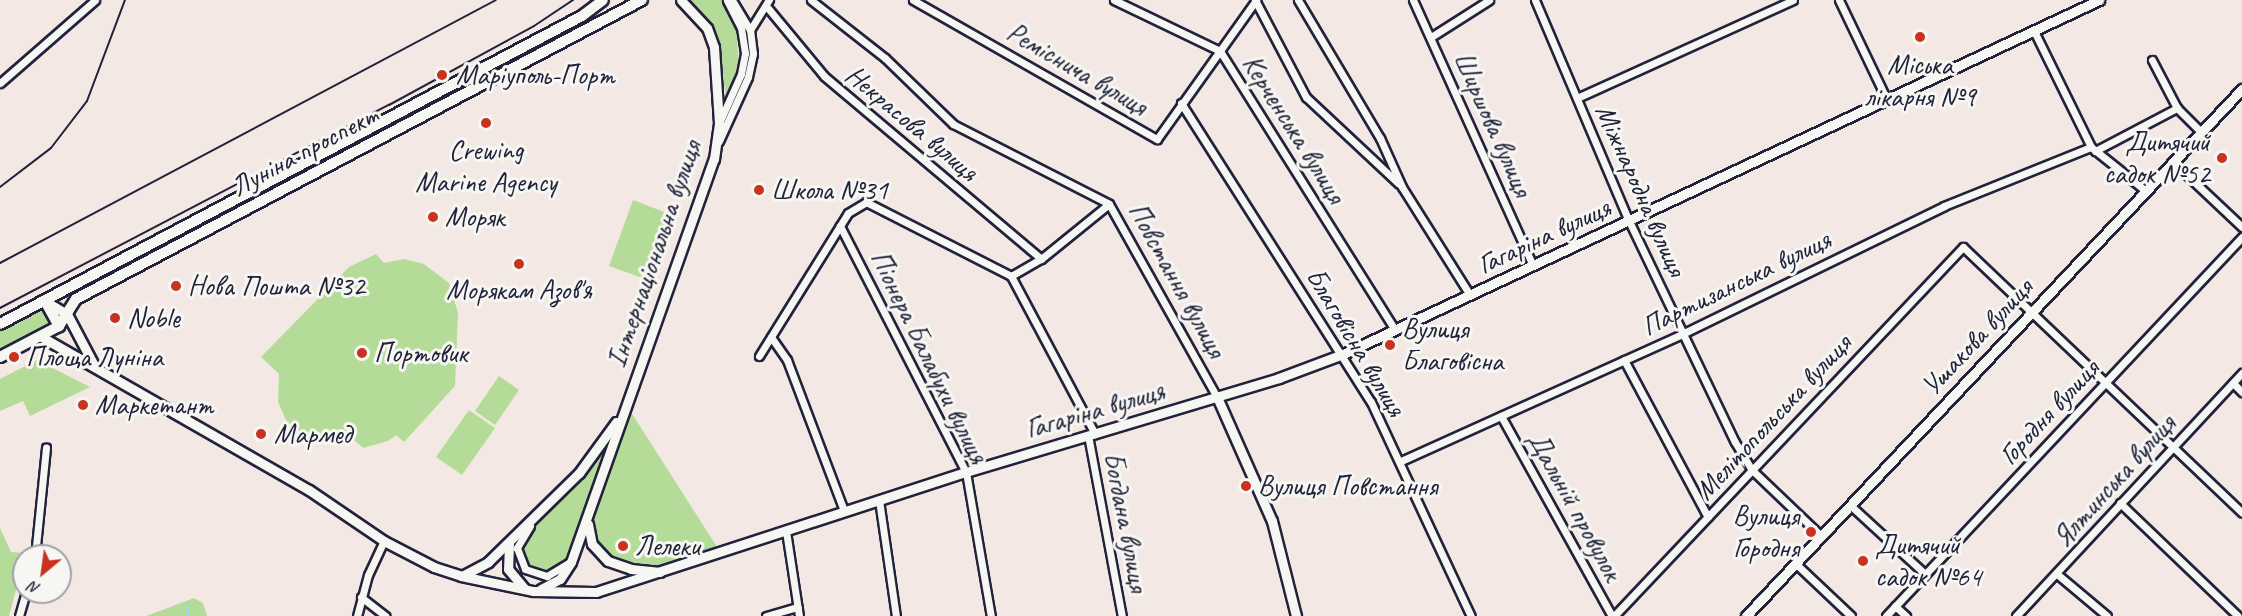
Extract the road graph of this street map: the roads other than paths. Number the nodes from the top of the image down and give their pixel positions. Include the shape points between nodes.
1 (95, 0) edge
2 (603, 0) edge
3 (642, 0) edge
4 (682, 0) edge
5 (727, 0) edge
6 (732, 0) edge
7 (812, 0) edge
8 (913, 0) edge
9 (1114, 0) edge
10 (1256, 0) edge
11 (1298, 0) edge
12 (1413, 0) edge
13 (1489, 0) edge
14 (1534, 0) edge
15 (1793, 0) edge
16 (1839, 0) edge
17 (2099, 0) edge
18 (768, 3) edge
19 (750, 30) junction
20 (2034, 31) junction
21 (1431, 38) junction
22 (1220, 51) junction
23 (2152, 60) dead end
24 (0, 83) edge
25 (2242, 88) edge
26 (2234, 97) junction
27 (1577, 98) junction
28 (1887, 100) junction
29 (1181, 103) junction
30 (2242, 104) edge
31 (2177, 108) junction
32 (719, 123) junction
33 (2201, 132) junction
34 (716, 146) junction
35 (2093, 149) junction
36 (2173, 162) junction
37 (1402, 187) junction
38 (2146, 191) junction
39 (1109, 204) junction
40 (1629, 221) junction
41 (840, 226) junction
42 (2242, 227) edge
43 (2242, 237) edge
44 (1041, 259) junction
45 (1533, 266) junction
46 (1011, 276) junction
47 (1470, 295) junction
48 (45, 301) junction
49 (2031, 312) junction
50 (67, 314) junction
51 (0, 324) edge
52 (58, 326) junction
53 (1395, 330) junction
54 (1683, 334) junction
55 (40, 336) junction
56 (771, 337) junction
57 (1343, 354) junction
58 (759, 356) dead end
59 (0, 357) edge
60 (1624, 360) junction
61 (95, 367) junction
62 (2242, 373) edge
63 (2105, 382) junction
64 (2233, 382) junction
65 (631, 390) junction
66 (2242, 392) edge
67 (1217, 397) junction
68 (1501, 416) junction
69 (1092, 435) junction
70 (2172, 447) junction
71 (46, 448) dead end
72 (1401, 460) junction
73 (1752, 470) junction
74 (966, 472) junction
75 (550, 500) junction
76 (879, 500) junction
77 (2120, 503) junction
78 (1850, 505) junction
79 (844, 511) junction
80 (2242, 513) edge
81 (1708, 517) junction
82 (587, 521) junction
83 (786, 531) junction
84 (514, 536) junction
85 (1821, 536) junction
86 (384, 541) junction
87 (36, 544) edge
88 (571, 562) junction
89 (1795, 563) junction
90 (665, 572) junction
91 (1925, 574) junction
92 (2057, 574) junction
93 (461, 576) junction
94 (533, 591) junction
95 (361, 597) junction
96 (1895, 606) junction
97 (798, 607) junction
98 (357, 616) edge
99 (385, 616) edge
100 (766, 616) edge
101 (799, 616) edge
102 (896, 616) edge
103 (991, 616) edge
104 (1122, 616) edge
105 (1296, 616) edge
106 (1471, 616) edge
107 (1613, 616) edge
108 (1746, 616) edge
109 (1851, 616) edge
110 (1886, 616) edge
111 (1906, 616) edge
112 (2016, 616) edge
113 (2107, 616) edge
114 (2238, 616) edge

1 - 24 street
2 - 48 main road, Луніна проспект via 582,16
3 - 50 main road, Луніна проспект via 76,299
4 - 32 street, Інтернаціональна вулиця via 707,28 714,47
5 - 32 street via 741,28 745,53 741,74
6 - 19 street
7 - 39 street, Повстання вулиця via 885,58 953,124
8 - 29 street, Реміснича вулиця via 1157,139
9 - 22 street, Керченська вулиця
10 - 22 street
10 - 37 street via 1306,97
11 - 37 street via 1380,138
12 - 21 street, Ширшова вулиця
13 - 21 street
14 - 27 street, Міжнародна вулиця
15 - 27 street
16 - 28 street
17 - 20 street, Гагаріна вулиця
18 - 19 street
18 - 44 street, Некрасова вулиця via 824,76
19 - 34 street via 751,66
20 - 28 street, Гагаріна вулиця
20 - 35 street
21 - 45 street, Ширшова вулиця
22 - 29 street
22 - 53 street, Керченська вулиця
23 - 31 street
25 - 26 street, Ушакова вулиця
26 - 30 street
26 - 33 street, Ушакова вулиця
27 - 40 street, Міжнародна вулиця
28 - 40 street, Гагаріна вулиця
29 - 57 street, Благовісна вулиця
31 - 33 street
31 - 35 street, Партизанська вулиця
32 - 34 street, Інтернаціональна вулиця
33 - 36 street, Ушакова вулиця
34 - 65 street, Інтернаціональна вулиця
35 - 38 street
35 - 54 street, Партизанська вулиця via 1944,206
36 - 38 street, Ушакова вулиця
36 - 42 street
37 - 47 street
38 - 49 street, Ушакова вулиця
39 - 44 street
39 - 67 street, Повстання вулиця
40 - 45 street, Гагаріна вулиця
40 - 54 street, Міжнародна вулиця
41 - 46 street via 856,204 866,202
41 - 56 street
41 - 74 street, Піонера Балабухи вулиця
43 - 63 street, Городня вулиця
44 - 46 street
45 - 47 street, Гагаріна вулиця
46 - 69 street, Богдана вулиця
47 - 53 street, Гагаріна вулиця
48 - 50 street
48 - 51 main road, Луніна проспект
48 - 52 main road
49 - 63 street
49 - 73 street, Мелітопольська вулиця via 1963,247
49 - 78 street, Ушакова вулиця
50 - 52 main road, Луніна проспект
50 - 61 street
52 - 55 main road, Луніна проспект
53 - 57 street, Гагаріна вулиця
54 - 60 street, Партизанська вулиця
54 - 73 street, Міжнародна вулиця
55 - 59 main road, Луніна проспект
55 - 61 street, Гагаріна вулиця
56 - 58 street
56 - 79 street via 787,360
57 - 67 street, Гагаріна вулиця
57 - 72 street, Благовісна вулиця
60 - 68 street, Партизанська вулиця
60 - 81 street
61 - 86 street, Гагаріна вулиця via 309,490
62 - 64 street, Ялтинська вулиця
63 - 70 street
63 - 91 street, Городня вулиця
64 - 66 street
64 - 70 street, Ялтинська вулиця
65 - 75 street via 593,456
65 - 82 street
67 - 69 street, Гагаріна вулиця
67 - 105 street, Повстання вулиця via 1272,521
68 - 72 street, Партизанська вулиця
68 - 107 street, Дальній провулок
69 - 74 street, Гагаріна вулиця
69 - 104 street, Богдана вулиця
70 - 77 street, Ялтинська вулиця
70 - 80 street
71 - 87 street
72 - 106 street, Благовісна вулиця
73 - 81 street, Мелітопольська вулиця
73 - 85 street, Міжнародна вулиця
74 - 76 street, Гагаріна вулиця
74 - 103 street, Піонера Балабухи вулиця
75 - 84 street
75 - 88 street via 521,537 518,560 525,569 541,576
76 - 79 street, Гагаріна вулиця
76 - 102 street
77 - 92 street, Ялтинська вулиця
77 - 114 street
78 - 85 street, Ушакова вулиця
78 - 91 street
79 - 83 street, Гагаріна вулиця
81 - 107 street, Мелітопольська вулиця
82 - 88 street
82 - 90 street via 592,544 608,561 631,569
83 - 90 street, Гагаріна вулиця
83 - 97 street
84 - 93 street via 482,567
84 - 94 street via 506,552 508,569 518,583
85 - 89 street, Ушакова вулиця
86 - 93 street, Гагаріна вулиця
86 - 95 street
88 - 94 street via 560,579
89 - 108 street, Ушакова вулиця
89 - 109 street
90 - 94 street, Гагаріна вулиця via 596,592
91 - 96 street, Городня вулиця
92 - 112 street, Ялтинська вулиця
92 - 113 street
93 - 94 street, Гагаріна вулиця
95 - 98 street
95 - 99 street
96 - 110 street, Городня вулиця
96 - 111 street
97 - 100 street
97 - 101 street

